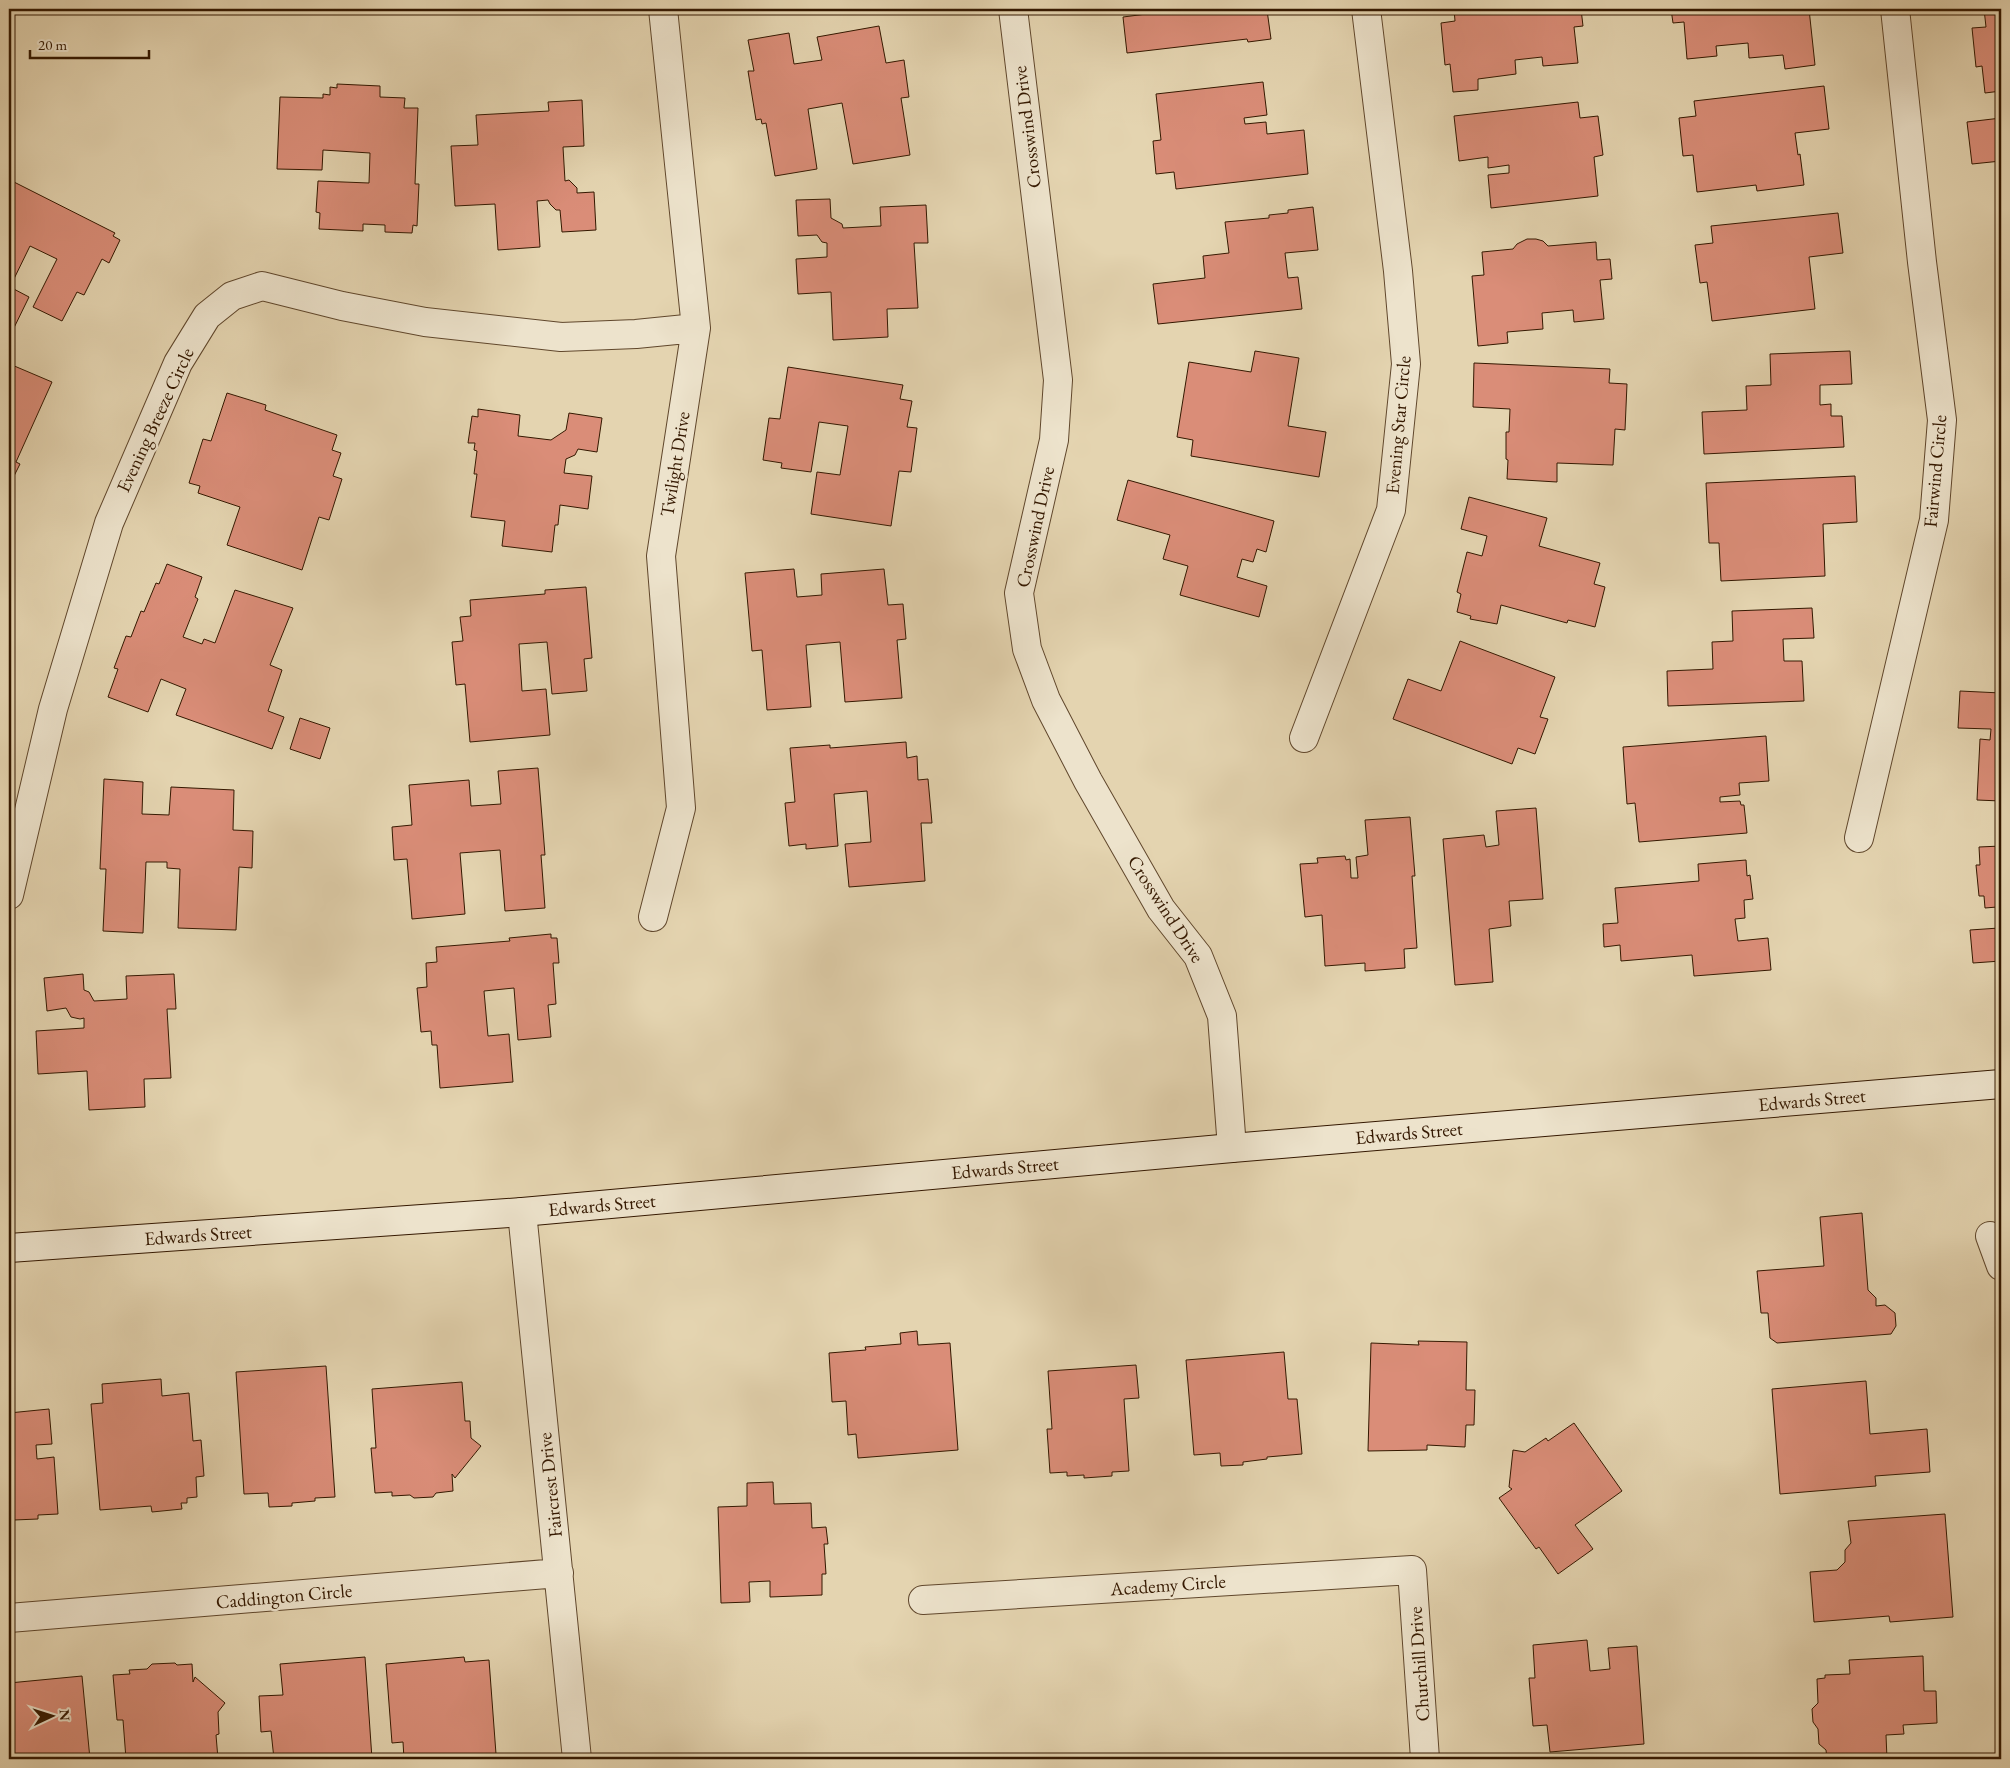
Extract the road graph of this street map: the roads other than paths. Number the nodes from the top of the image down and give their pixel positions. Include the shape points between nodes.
1 (663, 9) edge
2 (1013, 9) edge
3 (1366, 9) edge
4 (1895, 9) edge
5 (696, 328) junction
6 (1304, 738) dead end
7 (1859, 838) dead end
8 (9, 895) edge
9 (653, 917) dead end
10 (2001, 1084) edge
11 (1232, 1148) junction
12 (522, 1212) junction
13 (1990, 1236) dead end
14 (9, 1248) edge
15 (2001, 1266) edge
16 (1412, 1570) joint
17 (559, 1573) junction
18 (923, 1600) dead end
19 (9, 1618) edge
20 (577, 1759) edge
21 (1426, 1759) edge

1 - 5 street, Twilight Drive
2 - 11 street, Crosswind Drive via 1058,380 1054,440 1019,593 1027,648 1046,700 1088,781 1161,909 1198,956 1222,1016
3 - 6 street, Evening Star Circle via 1406,364 1391,510
4 - 7 street, Fairwind Circle via 1942,420 1934,520
5 - 8 street, Evening Breeze Circle via 561,337 425,322 262,286 232,296 207,316 178,363 109,522 53,709
5 - 9 street, Twilight Drive via 661,556 681,808
10 - 11 street, Edwards Street
11 - 12 street, Edwards Street
12 - 14 street, Edwards Street
12 - 17 street, Faircrest Drive
13 - 15 street
16 - 18 street, Academy Circle
16 - 21 street, Churchill Drive
17 - 19 street, Caddington Circle
17 - 20 street, Faircrest Drive

